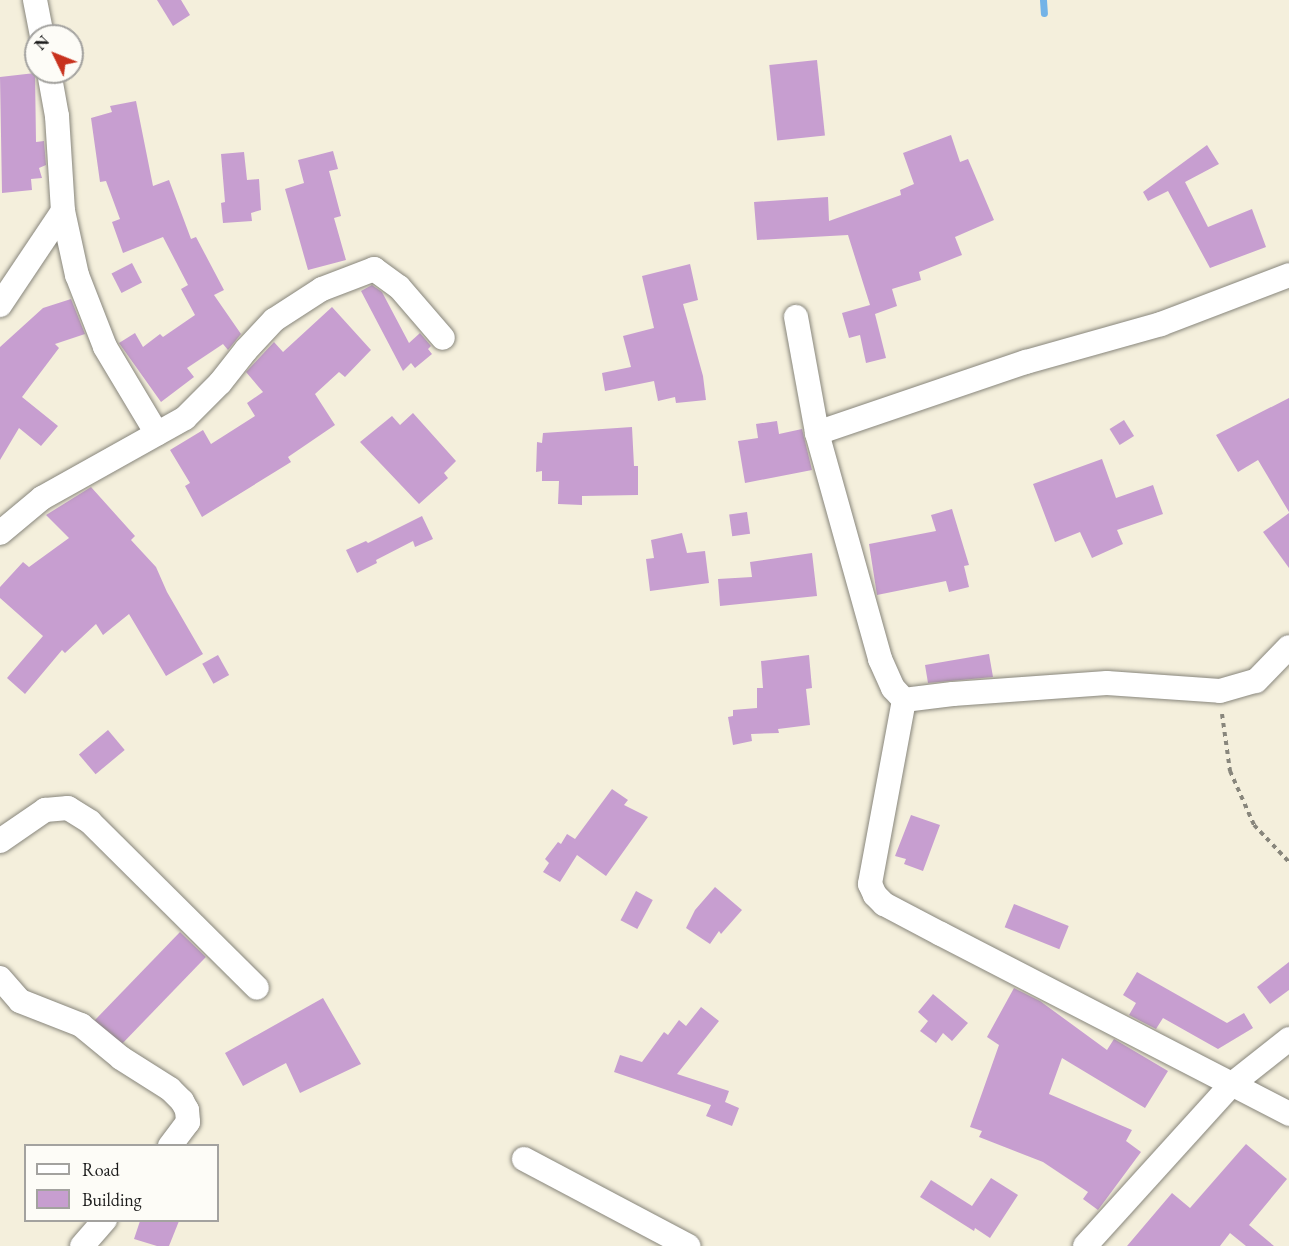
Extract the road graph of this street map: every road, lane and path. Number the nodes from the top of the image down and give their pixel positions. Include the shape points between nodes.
1 (35, 0) edge
2 (40, 24) edge
3 (51, 84) edge
4 (63, 211) junction
5 (1289, 275) edge
6 (0, 305) edge
7 (796, 317) dead end
8 (443, 338) dead end
9 (818, 433) junction
10 (157, 434) junction
11 (0, 533) edge
12 (1289, 647) edge
13 (1220, 691) junction
14 (904, 700) junction
15 (0, 841) edge
16 (1289, 862) edge
17 (0, 978) edge
18 (257, 988) dead end
19 (1289, 1039) edge
20 (1231, 1085) junction
21 (1289, 1114) edge
22 (172, 1144) edge
23 (524, 1159) dead end
24 (104, 1222) edge
25 (82, 1246) edge
26 (688, 1246) edge
27 (1085, 1246) edge

1 - 2 street
3 - 4 street
4 - 6 street
4 - 10 street via 77,275 105,347
5 - 9 street via 1161,324 1026,362
7 - 9 street
8 - 10 street via 399,287 374,269 322,289 274,320 185,418
9 - 14 street via 880,659
10 - 11 street via 42,498
12 - 13 street via 1256,681
13 - 14 street via 1107,683
13 - 16 path via 1230,771 1254,825
14 - 20 street via 870,884 875,895 912,919
15 - 18 street via 45,810 68,808 90,822
17 - 22 street via 20,1001 81,1025 182,1101 188,1122
19 - 20 street
20 - 21 street
20 - 27 street
23 - 26 street
24 - 25 street

